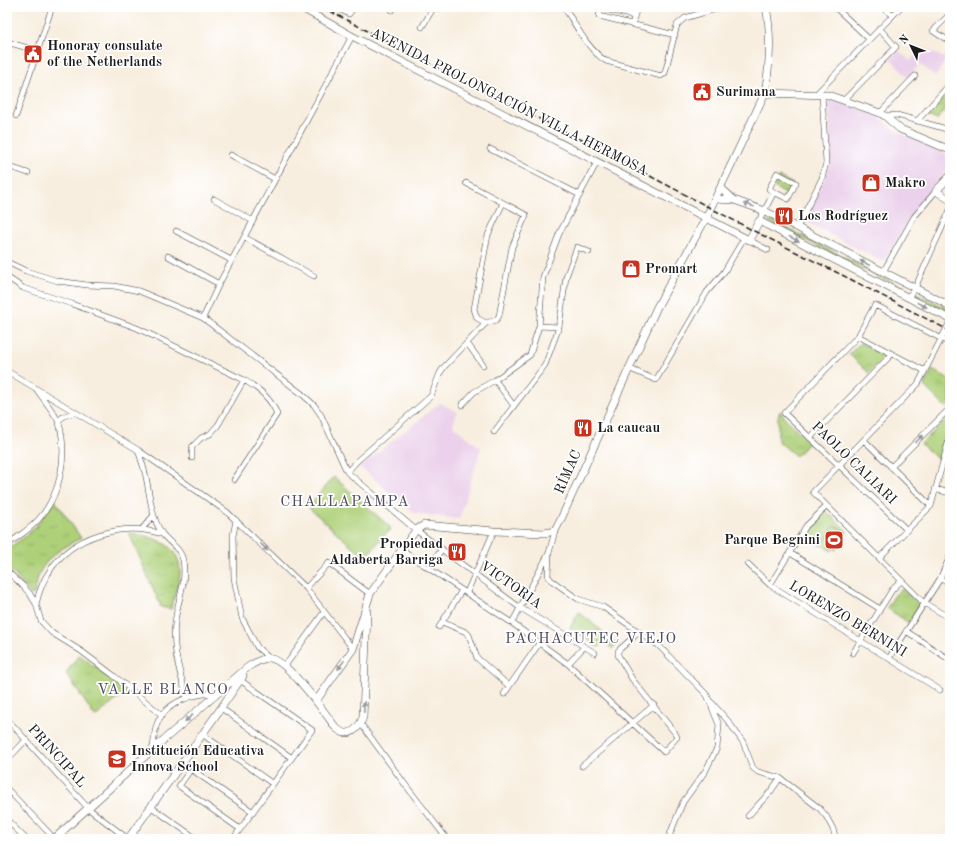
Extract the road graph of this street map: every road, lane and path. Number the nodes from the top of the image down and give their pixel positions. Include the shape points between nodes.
1 (52, 7) edge
2 (335, 7) edge
3 (354, 7) edge
4 (434, 7) edge
5 (564, 7) edge
6 (637, 7) edge
7 (766, 7) edge
8 (774, 7) edge
9 (835, 7) edge
10 (884, 7) edge
11 (901, 7) edge
12 (304, 8) edge
13 (950, 14) edge
14 (634, 16) junction
15 (892, 16) junction
16 (632, 25) junction
17 (422, 27) dead end
18 (879, 28) junction
19 (352, 36) junction
20 (675, 36) junction
21 (869, 39) junction
22 (950, 41) edge
23 (7, 42) edge
24 (38, 51) junction
25 (915, 76) dead end
26 (950, 84) edge
27 (765, 93) junction
28 (819, 94) junction
29 (844, 100) junction
30 (882, 115) junction
31 (16, 116) dead end
32 (917, 121) junction
33 (950, 130) edge
34 (490, 149) dead end
35 (950, 150) edge
36 (231, 155) dead end
37 (597, 162) junction
38 (7, 166) edge
39 (28, 173) dead end
40 (950, 176) edge
41 (275, 180) junction
42 (466, 183) dead end
43 (721, 188) junction
44 (936, 191) junction
45 (774, 192) junction
46 (580, 195) junction
47 (214, 199) dead end
48 (715, 199) junction
49 (734, 200) junction
50 (950, 200) edge
51 (503, 202) junction
52 (950, 210) edge
53 (765, 211) junction
54 (706, 218) junction
55 (253, 220) junction
56 (759, 221) junction
57 (797, 228) junction
58 (176, 231) dead end
59 (244, 237) junction
60 (746, 239) junction
61 (768, 250) dead end
62 (589, 252) dead end
63 (168, 256) dead end
64 (231, 260) junction
65 (7, 262) edge
66 (883, 272) junction
67 (314, 276) dead end
68 (7, 278) edge
69 (219, 284) junction
70 (915, 288) junction
71 (908, 297) junction
72 (950, 306) edge
73 (202, 318) junction
74 (950, 320) edge
75 (486, 323) junction
76 (539, 326) junction
77 (559, 327) junction
78 (858, 336) junction
79 (941, 339) junction
80 (467, 343) junction
81 (950, 344) edge
82 (892, 354) junction
83 (483, 365) dead end
84 (628, 368) junction
85 (7, 371) edge
86 (925, 371) junction
87 (244, 380) junction
88 (495, 380) junction
89 (35, 388) junction
90 (462, 406) dead end
91 (514, 406) junction
92 (950, 408) edge
93 (74, 413) junction
94 (58, 421) junction
95 (494, 432) dead end
96 (950, 436) edge
97 (810, 438) junction
98 (864, 440) junction
99 (138, 450) junction
100 (192, 458) dead end
101 (839, 465) junction
102 (891, 467) junction
103 (347, 472) junction
104 (234, 480) dead end
105 (936, 489) junction
106 (950, 493) edge
107 (827, 506) junction
108 (931, 506) junction
109 (153, 516) junction
110 (236, 520) junction
111 (142, 529) junction
112 (416, 530) junction
113 (907, 530) junction
114 (494, 531) junction
115 (555, 531) junction
116 (162, 534) junction
117 (7, 545) edge
118 (442, 549) junction
119 (401, 550) junction
120 (549, 553) junction
121 (790, 554) junction
122 (950, 556) edge
123 (879, 558) junction
124 (748, 564) dead end
125 (428, 568) junction
126 (7, 571) edge
127 (475, 574) junction
128 (940, 579) junction
129 (901, 581) junction
130 (950, 583) edge
131 (770, 585) junction
132 (306, 588) junction
133 (464, 591) junction
134 (370, 594) junction
135 (924, 603) junction
136 (36, 604) junction
137 (367, 604) junction
138 (519, 607) junction
139 (880, 609) junction
140 (324, 612) junction
141 (950, 618) edge
142 (512, 623) junction
143 (906, 631) junction
144 (638, 633) junction
145 (861, 641) junction
146 (540, 642) junction
147 (584, 647) junction
148 (353, 649) junction
149 (853, 653) dead end
150 (595, 654) dead end
151 (269, 658) junction
152 (889, 658) junction
153 (950, 660) edge
154 (568, 664) junction
155 (285, 666) junction
156 (248, 667) junction
157 (240, 680) junction
158 (509, 686) junction
159 (940, 690) dead end
160 (219, 693) junction
161 (504, 694) dead end
162 (186, 698) junction
163 (708, 698) junction
164 (316, 701) junction
165 (654, 705) junction
166 (221, 708) junction
167 (162, 715) junction
168 (7, 719) edge
169 (632, 723) junction
170 (361, 724) junction
171 (202, 734) junction
172 (26, 740) junction
173 (153, 749) junction
174 (292, 758) junction
175 (7, 760) edge
176 (582, 766) dead end
177 (780, 778) junction
178 (273, 784) junction
179 (7, 790) edge
180 (151, 807) junction
181 (89, 809) junction
182 (253, 812) junction
183 (748, 816) dead end
184 (7, 820) edge
185 (240, 829) junction
186 (60, 834) junction
187 (52, 836) edge
188 (129, 837) edge
189 (26, 839) edge
190 (68, 839) edge
191 (139, 839) edge
192 (197, 839) edge
193 (234, 839) edge
194 (447, 839) edge
195 (668, 839) edge
196 (836, 839) edge

1 - 24 street
2 - 3 street via 349,14
4 - 17 street
5 - 20 street via 591,47 606,61 661,76 665,73
6 - 14 street
7 - 8 street
7 - 20 street via 719,8 684,18 677,25
7 - 27 street, RÍMAC via 770,40 769,74
9 - 21 street
10 - 15 street
11 - 15 street
12 - 19 street, AVENIDA PROLONGACIÓN VILLA HERMOSA
13 - 22 street via 933,31
14 - 16 street
14 - 16 street via 601,8 599,16
15 - 18 street
16 - 20 street
18 - 21 street
18 - 29 street via 896,47
19 - 37 street, AVENIDA PROLONGACIÓN VILLA HERMOSA
19 - 41 street
21 - 28 street
23 - 24 street
24 - 31 street
25 - 30 street
26 - 32 street
27 - 28 street
27 - 43 street, RÍMAC
28 - 29 street
28 - 57 street via 826,162 822,178
29 - 30 street
30 - 32 street via 897,115
30 - 35 street via 900,130
32 - 33 street
34 - 46 street
36 - 41 street
37 - 46 street
37 - 54 street, AVENIDA PROLONGACIÓN VILLA HERMOSA
38 - 39 street
40 - 44 street
41 - 55 street
42 - 51 street
43 - 48 street, RÍMAC
43 - 49 street
44 - 50 street
44 - 66 street via 914,217
45 - 45 street via 788,199 796,183 777,173 768,189
45 - 53 street
46 - 76 street via 543,276
47 - 55 street
48 - 49 street
48 - 54 street, RÍMAC
53 -> 49 street
51 - 75 street via 488,235 474,309 477,318
51 - 75 street via 526,215 512,247 499,316 496,320
52 - 70 street
53 - 56 street
53 - 57 street
54 - 60 street, AVENIDA PROLONGACIÓN VILLA HERMOSA
54 - 84 street, RÍMAC via 657,307
55 - 59 street
56 - 60 street
56 -> 71 street
66 -> 57 street
58 - 64 street
59 - 64 street
59 - 67 street
60 - 61 street
60 - 84 street via 707,292 656,380
62 - 77 street via 577,247 566,277
63 - 69 street
64 - 69 street
65 - 73 street via 58,281 139,291
66 - 70 street
68 - 87 street via 23,288 137,328
69 - 73 street
70 - 71 street
70 - 72 street
71 -> 74 street
73 - 103 street via 314,405
74 - 79 street
75 - 80 street
76 - 77 street
76 - 88 street via 530,355
77 - 91 street via 545,366
78 - 79 street via 875,305
78 - 82 street
78 - 97 street, PAOLO CALIARI via 784,413
79 - 81 street
79 - 86 street
80 - 83 street
80 - 103 street via 444,367 430,396
82 - 86 street
82 - 97 street
84 - 115 street, RÍMAC
85 - 89 street
86 - 98 street via 918,384
87 - 100 street via 218,425 192,447
87 - 104 street via 272,403 277,414
88 - 90 street via 474,392
88 - 91 street
89 - 93 street
89 - 94 street
91 - 95 street
102 -> 92 street
93 - 94 street
93 - 99 street
94 - 117 street via 63,456 53,496 39,519
96 - 105 street
97 - 101 street, PAOLO CALIARI
98 - 101 street
98 - 102 street
99 - 109 street
99 - 110 street
101 - 107 street via 813,492
101 - 113 street, PAOLO CALIARI
102 - 108 street
103 - 112 street, VICTORIA
105 - 106 street
105 - 108 street
107 - 121 street via 806,526
107 - 123 street
108 - 113 street
109 - 111 street
109 - 116 street
110 -> 132 street
110 - 151 street via 233,536 234,578 242,618 257,647
111 - 116 street
111 - 136 street via 113,531 76,545 49,571
112 - 114 street via 424,525
112 - 118 street, VICTORIA
112 - 119 street
113 - 123 street
114 - 115 street
114 - 127 street
115 - 120 street
116 - 162 street via 175,546 182,558 185,577 175,622 174,640 176,660
118 - 125 street
118 - 127 street, VICTORIA
119 - 125 street
119 - 134 street
120 - 138 street
120 - 144 street via 548,576 551,580 578,599 604,607
121 - 131 street
121 - 139 street
122 - 128 street
123 - 129 street
124 - 131 street, LORENZO BERNINI
125 - 133 street
126 - 136 street via 22,585
127 - 133 street
127 - 138 street, VICTORIA
128 - 130 street
128 - 135 street
129 - 135 street
129 - 139 street
131 - 145 street, LORENZO BERNINI
132 - 134 street via 329,563
132 - 140 street
133 - 142 street
133 - 158 street via 440,624 466,632 477,658
134 - 137 street
135 - 141 street
135 - 143 street
136 - 167 street via 41,621 52,633 113,675
137 - 148 street
170 -> 137 street
138 - 142 street
138 - 147 street, VICTORIA
139 - 145 street
140 - 148 street
140 - 155 street
142 - 146 street
143 - 152 street
143 - 153 street
144 - 163 street via 658,645
144 - 165 street via 618,651 618,655 632,679
145 - 149 street
145 - 152 street, LORENZO BERNINI
146 - 154 street
146 - 158 street
147 - 150 street, VICTORIA
147 - 154 street
148 -> 164 street
151 - 155 street
151 - 156 street
152 - 159 street, LORENZO BERNINI
154 - 169 street
155 - 164 street
156 - 157 street
156 - 160 street
157 - 166 street
157 - 174 street via 312,730
158 - 161 street
160 - 162 street
160 -> 173 street
162 - 167 street
163 - 177 street via 743,742 753,768 758,772
163 - 195 street via 719,725 716,748 706,770 684,802
164 - 170 street via 342,733 346,734
165 - 169 street
165 - 169 street via 677,738 664,752
166 - 171 street
166 - 174 street
167 - 173 street
168 - 172 street, PRINCIPAL
169 - 176 street
170 - 194 street
171 - 178 street
171 - 180 street
172 - 175 street
172 - 181 street, PRINCIPAL
173 - 181 street
174 - 178 street
177 - 183 street
177 - 196 street via 803,794 826,816
178 - 182 street
179 - 187 street
180 - 188 street
180 - 192 street
181 - 186 street
181 - 188 street, PRINCIPAL
182 - 185 street
182 - 185 street via 191,769 179,786
184 - 189 street
185 - 193 street
186 - 187 street
186 - 190 street
188 - 191 street, PRINCIPAL

